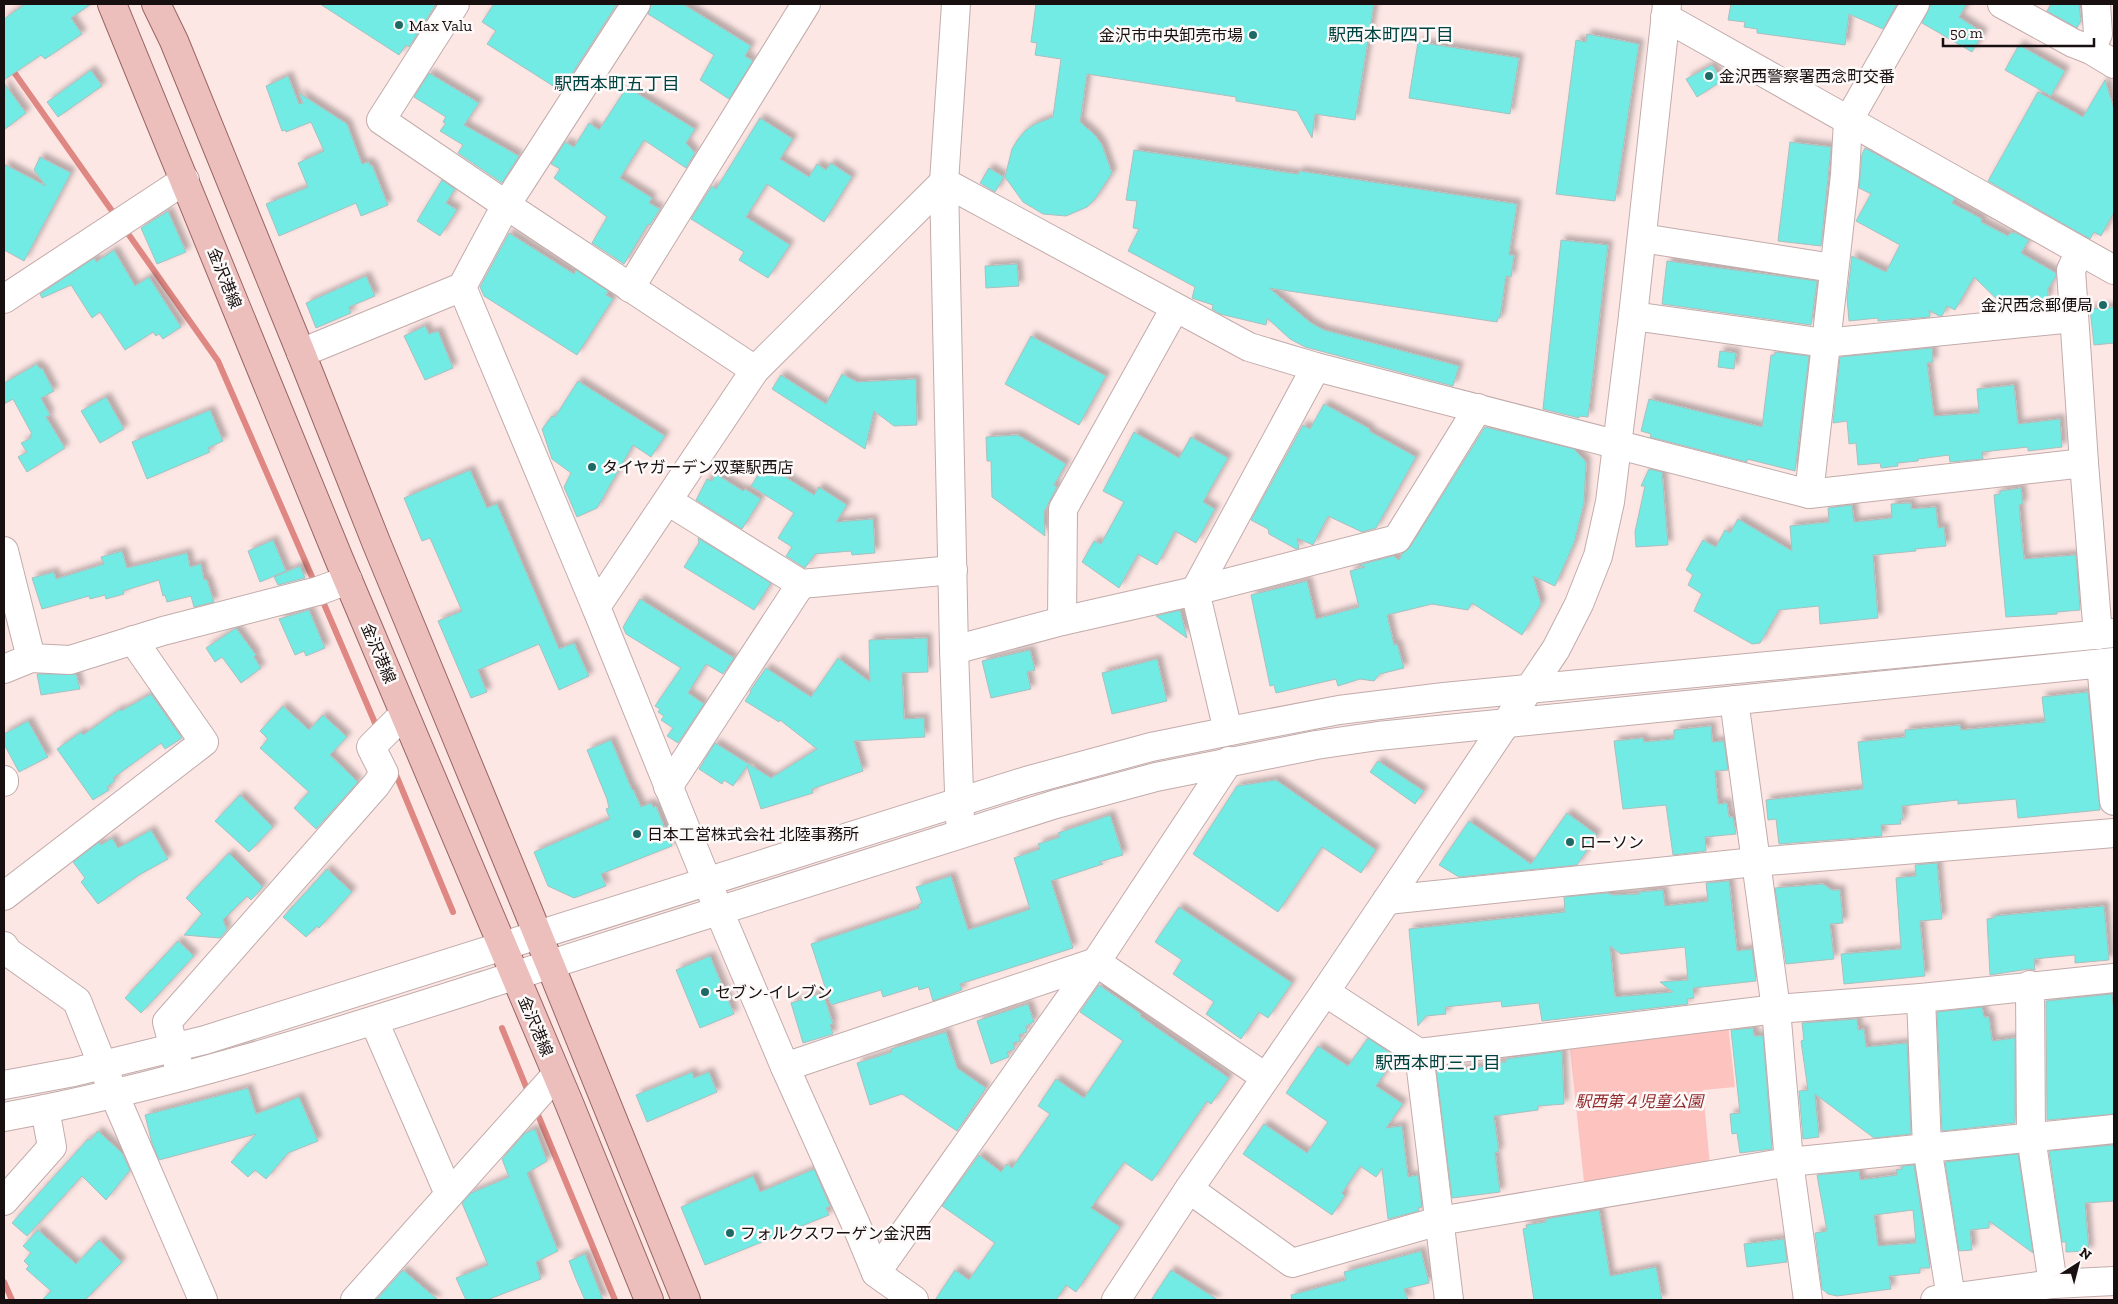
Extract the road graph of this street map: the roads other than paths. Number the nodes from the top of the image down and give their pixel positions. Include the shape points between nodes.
1 (112, 4) edge
2 (156, 4) edge
3 (455, 4) edge
4 (636, 4) edge
5 (806, 4) edge
6 (956, 4) edge
7 (1915, 4) edge
8 (2002, 4) edge
9 (2096, 4) edge
10 (1666, 10) edge
11 (2090, 50) junction
12 (2114, 64) edge
13 (1848, 121) junction
14 (185, 180) junction
15 (944, 182) junction
16 (506, 206) junction
17 (1642, 238) junction
18 (2080, 251) junction
19 (2111, 260) edge
20 (1833, 268) junction
21 (462, 287) junction
22 (630, 288) junction
23 (4, 298) edge
24 (1175, 308) junction
25 (1633, 316) junction
26 (2074, 318) junction
27 (1825, 344) junction
28 (301, 353) junction
29 (1316, 367) junction
30 (755, 370) junction
31 (1478, 408) junction
32 (1616, 445) junction
33 (2084, 463) junction
34 (1809, 494) junction
35 (668, 501) junction
36 (4, 551) edge
37 (953, 570) junction
38 (801, 584) junction
39 (328, 587) junction
40 (1195, 590) junction
41 (596, 607) junction
42 (1062, 621) junction
43 (2106, 634) edge
44 (133, 640) junction
45 (954, 650) junction
46 (1918, 652) junction
47 (31, 658) junction
48 (2108, 663) edge
49 (4, 670) edge
50 (1921, 682) junction
51 (1529, 689) junction
52 (1734, 700) junction
53 (1506, 723) junction
54 (389, 729) junction
55 (1228, 731) junction
56 (1228, 762) junction
57 (668, 787) junction
58 (2114, 801) edge
59 (960, 802) junction
60 (2114, 833) edge
61 (961, 834) junction
62 (1755, 862) junction
63 (707, 882) junction
64 (4, 896) edge
65 (1387, 900) junction
66 (719, 911) junction
67 (538, 936) junction
68 (4, 946) edge
69 (503, 947) junction
70 (1096, 962) junction
71 (550, 965) junction
72 (515, 976) junction
73 (2114, 978) edge
74 (2030, 986) junction
75 (1325, 992) junction
76 (1921, 998) junction
77 (1776, 1009) junction
78 (374, 1021) junction
79 (174, 1048) junction
80 (1419, 1053) junction
81 (103, 1065) junction
82 (785, 1067) junction
83 (556, 1075) junction
84 (1265, 1077) junction
85 (182, 1078) junction
86 (4, 1085) edge
87 (114, 1094) junction
88 (45, 1109) junction
89 (4, 1117) edge
90 (2114, 1129) edge
91 (2031, 1137) junction
92 (1927, 1147) junction
93 (1789, 1162) junction
94 (1189, 1189) junction
95 (450, 1194) junction
96 (4, 1201) edge
97 (1439, 1221) junction
98 (876, 1273) junction
99 (2114, 1281) edge
100 (2053, 1284) junction
101 (1980, 1297) edge
102 (1943, 1299) edge
103 (203, 1300) edge
104 (355, 1300) edge
105 (649, 1300) edge
106 (686, 1300) edge
107 (914, 1300) edge
108 (1116, 1300) edge
109 (1449, 1300) edge
110 (1808, 1300) edge

1 - 14 main road, 金沢港線
2 - 28 main road
3 - 16 street via 381,120
4 - 16 street
5 - 22 street
6 - 15 street
7 - 13 street
8 - 11 street
9 - 11 street via 2098,34
10 - 13 street
10 - 17 street
11 - 12 street
13 - 18 street
13 - 20 street
14 - 23 street
14 - 39 main road, 金沢港線
15 - 24 street
15 - 30 street
15 - 37 street
16 - 21 street
16 - 22 street
17 - 20 street
17 - 25 street
18 - 19 street
18 - 26 street via 2071,270
20 - 27 street
21 - 28 street
21 - 41 street
22 - 30 street
24 - 29 street via 1249,348
24 - 42 street via 1063,509
25 - 27 street
25 - 32 street
26 - 27 street
26 - 33 street
27 - 34 street
28 - 67 main road
29 - 31 street
29 - 40 street
30 - 35 street
31 - 32 street
31 - 40 street via 1397,538
32 - 34 street
32 - 51 street via 1610,502 1598,556 1556,648
33 - 34 street
33 - 43 street
35 - 38 street
35 - 41 street
36 - 47 street
37 - 38 street
37 - 45 street
38 - 57 street
39 - 44 street
39 - 54 main road, 金沢港線
40 - 42 street
40 - 55 street
41 - 57 street
42 - 45 street
43 - 46 street
44 - 47 street via 70,660
44 - 64 street via 204,742
45 - 59 street
46 - 50 street
46 - 51 street
47 - 49 street
48 - 50 street
48 - 58 street
50 - 52 street
51 - 53 street
51 - 55 street via 1339,710
52 - 53 street
52 - 62 street
53 - 56 street via 1378,736
53 - 65 street
54 - 69 main road, 金沢港線
54 - 79 street via 371,747 384,773 376,785 167,1022
55 - 59 street via 1151,747
56 - 61 street via 1156,777
56 - 70 street
57 - 63 street
59 - 61 street
59 - 63 street
60 - 62 street
61 - 66 street
62 - 65 street
62 - 77 street
63 - 66 street
63 - 67 street
65 - 75 street
66 - 71 street
66 - 82 street
67 - 69 street
67 - 71 main road
68 - 81 street via 77,1001
69 - 72 main road, 金沢港線
69 - 79 street
70 - 82 street
70 - 84 street
70 - 98 street
71 - 72 street
71 - 106 main road
72 - 78 street
72 - 83 main road, 金沢港線
73 - 74 street
74 - 76 street
74 - 91 street
75 - 80 street
75 - 84 street
76 - 77 street
76 - 92 street
77 - 80 street
77 - 93 street
78 - 85 street
78 - 95 street
79 - 81 street
79 - 85 street
80 - 97 street
81 - 86 street
81 - 87 street
82 - 98 street
83 - 95 street
83 - 105 main road, 金沢港線
84 - 94 street
85 - 87 street
87 - 88 street
87 - 103 street
88 - 89 street
88 - 96 street via 52,1147
90 - 91 street
91 - 92 street
91 - 100 street
92 - 93 street
92 - 102 street
93 - 97 street
93 - 110 street
94 - 97 street via 1292,1263
94 - 108 street
95 - 104 street
97 - 109 street
98 - 107 street
99 - 100 street
100 - 101 street
101 - 102 street

